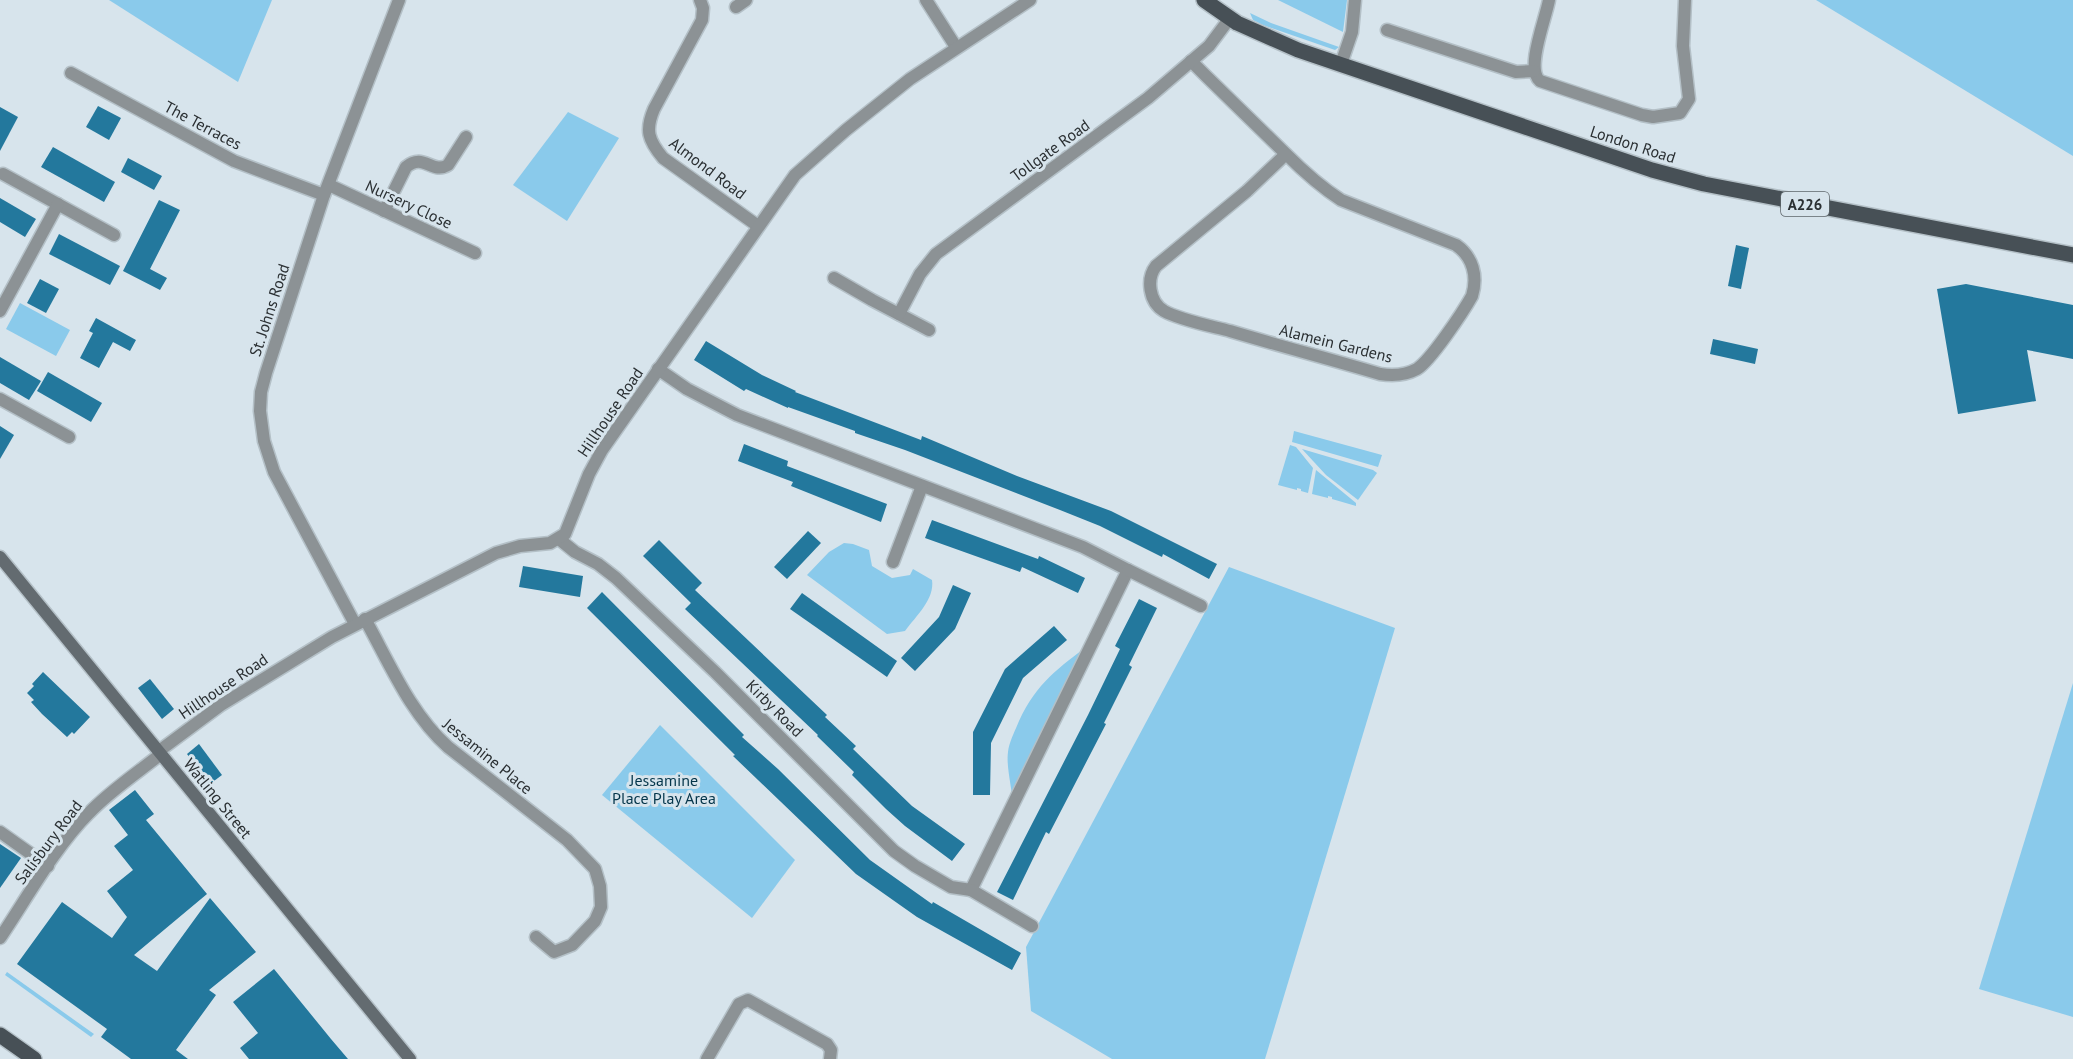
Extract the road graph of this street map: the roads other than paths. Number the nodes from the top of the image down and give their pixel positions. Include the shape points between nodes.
1 (399, 0) edge
2 (700, 0) edge
3 (926, 0) edge
4 (1030, 0) edge
5 (1204, 0) edge
6 (1356, 0) edge
7 (1549, 0) edge
8 (1685, 0) edge
9 (1230, 18) junction
10 (1386, 30) dead end
11 (956, 47) junction
12 (1191, 61) junction
13 (1341, 64) junction
14 (1534, 70) junction
15 (71, 73) dead end
16 (466, 137) dead end
17 (1286, 154) junction
18 (3, 174) dead end
19 (327, 190) junction
20 (58, 204) junction
21 (384, 211) junction
22 (758, 226) junction
23 (114, 235) dead end
24 (475, 253) dead end
25 (2073, 255) edge
26 (834, 278) dead end
27 (0, 311) edge
28 (898, 314) junction
29 (929, 330) dead end
30 (658, 369) junction
31 (0, 399) edge
32 (69, 436) dead end
33 (922, 486) junction
34 (560, 539) junction
35 (0, 557) edge
36 (893, 562) dead end
37 (1128, 570) junction
38 (1201, 606) dead end
39 (360, 622) junction
40 (160, 753) junction
41 (0, 832) edge
42 (48, 866) junction
43 (971, 890) junction
44 (1032, 926) dead end
45 (536, 937) dead end
46 (0, 938) edge
47 (0, 1035) edge
48 (34, 1059) edge
49 (410, 1059) edge
50 (707, 1059) edge
51 (830, 1059) edge

1 - 19 street, St. Johns Road
2 - 22 street, Almond Road via 702,20 649,120 652,146
3 - 11 street
4 - 11 street, Hillhouse Road
5 - 9 main road, London Road / A226
6 - 13 street via 1352,32
7 - 14 street
8 - 14 street via 1682,39 1689,99 1680,113 1642,115 1540,81
9 - 12 street, Tollgate Road
9 - 13 main road, London Road / A226 via 1277,41
10 - 14 street via 1516,72
11 - 22 street, Hillhouse Road via 810,160 788,182
12 - 17 street, Alamein Gardens
12 - 28 street, Tollgate Road via 936,255 920,274
13 - 25 main road, London Road / A226 via 1652,170 1704,184
15 - 19 street, The Terraces via 234,161
16 - 21 street via 444,168 421,161 406,167
17 - 17 street, Alamein Gardens via 1341,200 1456,245 1470,259 1475,279 1472,296 1419,367 1399,375 1380,374 1166,312 1157,303 1150,285 1156,266
18 - 20 street
19 - 21 street, Nursery Close
19 - 39 street, St. Johns Road via 266,373 260,411 274,472
20 - 23 street
20 - 27 street
21 - 24 street, Nursery Close
22 - 30 street, Hillhouse Road
26 - 28 street
28 - 29 street
30 - 33 street via 737,415
30 - 34 street, Hillhouse Road via 595,460 568,529
31 - 32 street
33 - 36 street
33 - 37 street via 1083,547
34 - 39 street, Hillhouse Road via 496,553
34 - 43 street, Kirby Road via 616,578 894,851 951,887
35 - 40 main road, Watling Street
37 - 38 street
37 - 43 street
39 - 40 street, Hillhouse Road via 221,705
39 - 45 street, Jessamine Place via 432,732 567,840 595,869 601,896 595,921 572,945 554,952
40 - 42 street, Salisbury Road via 88,813
40 - 49 main road, Watling Street
41 - 42 street
42 - 46 street, Salisbury Road
43 - 44 street, Kirby Road
47 - 48 main road
50 - 51 street via 739,1004 748,1000 827,1044

